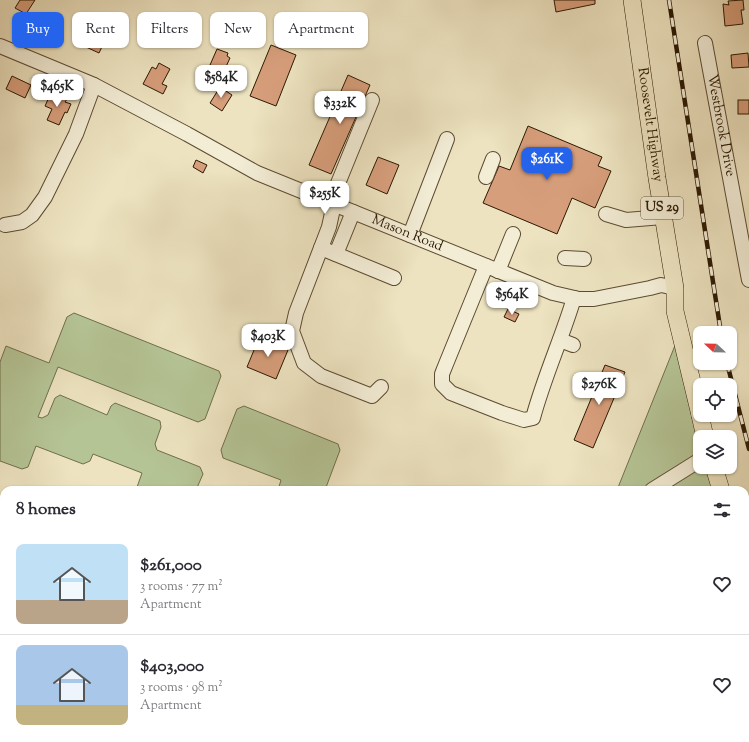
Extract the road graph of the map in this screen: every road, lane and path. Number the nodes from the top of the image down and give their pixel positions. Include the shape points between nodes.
1 (632, 0) edge
2 (705, 43) dead end
3 (0, 46) edge
4 (94, 85) junction
5 (372, 100) dead end
6 (447, 139) dead end
7 (493, 159) dead end
8 (486, 177) dead end
9 (332, 204) junction
10 (353, 212) junction
11 (606, 214) dead end
12 (663, 217) junction
13 (5, 225) dead end
14 (512, 234) dead end
15 (410, 235) junction
16 (321, 248) junction
17 (336, 254) junction
18 (565, 258) dead end
19 (584, 259) dead end
20 (492, 268) junction
21 (394, 278) dead end
22 (749, 280) edge
23 (674, 288) junction
24 (574, 298) junction
25 (560, 340) junction
26 (573, 345) dead end
27 (381, 387) dead end
28 (693, 387) edge
29 (693, 464) edge
30 (716, 474) edge
31 (658, 486) edge
32 (720, 486) edge

1 - 12 main road, Roosevelt Highway / US 29
2 - 22 street, Westbrook Drive
3 - 4 street, Mason Road
4 - 9 street, Mason Road via 257,173
4 - 13 street via 76,134 45,197 32,215 22,222
5 - 9 street
6 - 15 street
7 - 8 street
9 - 10 street, Mason Road
9 - 16 street via 329,227
10 - 15 street, Mason Road
10 - 17 street
11 - 12 street via 626,220
12 - 23 main road, Roosevelt Highway / US 29
14 - 20 street
15 - 20 street, Mason Road
16 - 17 street
16 - 27 street via 292,331 304,363 321,376 372,396
17 - 21 street
18 - 19 street
20 - 24 street, Mason Road via 553,293
20 - 25 street via 446,364 442,384 452,393 502,413 524,420 533,418 540,390
23 - 24 street, Mason Road via 661,284 594,299
23 - 28 main road, Roosevelt Highway / US 29 via 678,327
24 - 25 street
25 - 26 street
29 - 31 street
30 - 32 main road

